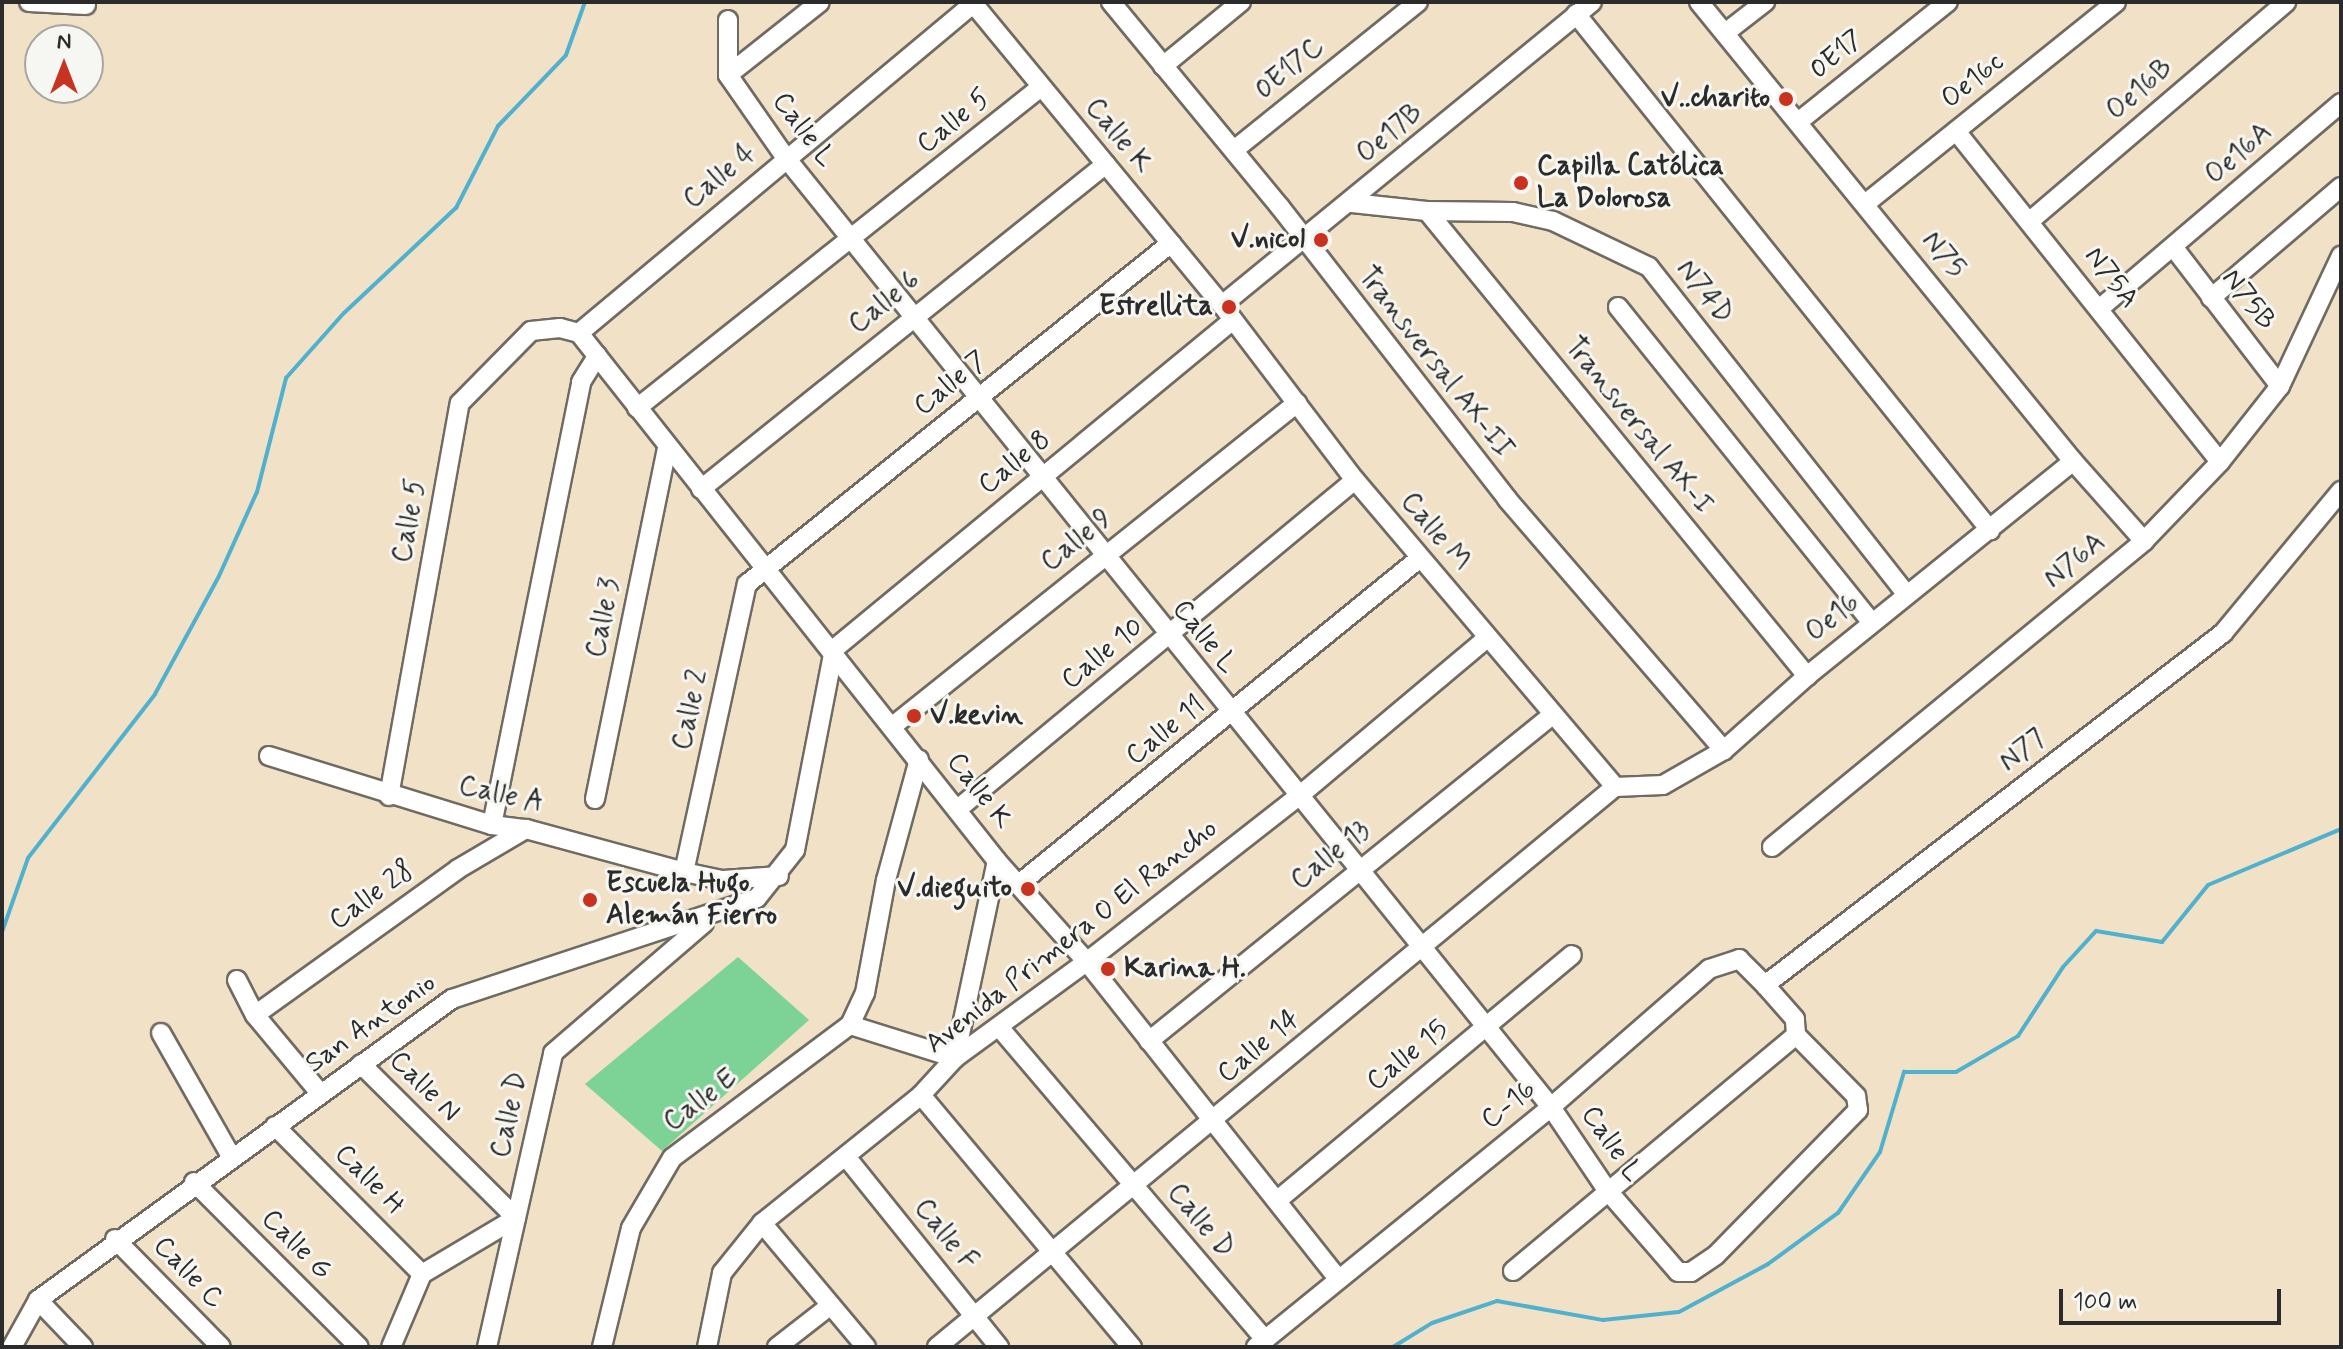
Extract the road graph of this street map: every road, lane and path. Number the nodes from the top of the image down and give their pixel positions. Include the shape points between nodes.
1 (29, 2) edge
2 (820, 2) edge
3 (1111, 2) edge
4 (1241, 2) edge
5 (1418, 2) edge
6 (1592, 2) edge
7 (1699, 2) edge
8 (1765, 2) edge
9 (1948, 2) edge
10 (2116, 2) edge
11 (2286, 2) edge
12 (973, 3) edge
13 (86, 5) dead end
14 (1576, 14) junction
15 (728, 20) dead end
16 (1725, 33) junction
17 (1163, 66) junction
18 (728, 75) junction
19 (1041, 87) junction
20 (2341, 103) edge
21 (1798, 122) junction
22 (1956, 131) junction
23 (1234, 150) junction
24 (786, 158) junction
25 (1106, 164) junction
26 (2341, 187) edge
27 (1352, 203) junction
28 (1865, 204) junction
29 (1427, 211) junction
30 (2030, 221) junction
31 (1300, 239) junction
32 (853, 240) junction
33 (1171, 243) junction
34 (2174, 248) junction
35 (2341, 256) edge
36 (2211, 298) junction
37 (1618, 307) dead end
38 (2099, 309) junction
39 (1227, 313) junction
40 (912, 317) junction
41 (579, 333) junction
42 (597, 356) junction
43 (2280, 386) junction
44 (979, 397) junction
45 (1297, 403) junction
46 (637, 408) junction
47 (667, 448) junction
48 (2073, 461) junction
49 (2220, 462) junction
50 (1040, 479) junction
51 (1355, 480) junction
52 (701, 489) junction
53 (2341, 491) edge
54 (1990, 530) junction
55 (2144, 541) junction
56 (1103, 556) junction
57 (1420, 558) junction
58 (766, 568) junction
59 (1907, 595) junction
60 (1872, 623) junction
61 (1168, 637) junction
62 (1487, 638) junction
63 (834, 649) junction
64 (1807, 676) junction
65 (1231, 715) junction
66 (1551, 716) junction
67 (894, 725) junction
68 (1724, 750) junction
69 (269, 756) dead end
70 (919, 759) junction
71 (1615, 787) junction
72 (1300, 795) junction
73 (389, 796) junction
74 (595, 799) dead end
75 (959, 808) junction
76 (492, 825) junction
77 (526, 829) junction
78 (1772, 847) dead end
79 (997, 861) junction
80 (1357, 870) junction
81 (684, 872) junction
82 (779, 876) junction
83 (723, 880) junction
84 (1019, 884) junction
85 (730, 908) junction
86 (712, 916) junction
87 (1419, 949) junction
88 (1572, 955) dead end
89 (1087, 962) junction
90 (237, 980) dead end
91 (1765, 985) junction
92 (255, 1015) junction
93 (850, 1025) junction
94 (999, 1027) junction
95 (1486, 1029) junction
96 (161, 1033) dead end
97 (1796, 1035) junction
98 (1149, 1041) junction
99 (955, 1058) junction
100 (361, 1064) junction
101 (320, 1093) junction
102 (921, 1095) junction
103 (1551, 1107) junction
104 (1213, 1122) junction
105 (275, 1126) junction
106 (231, 1156) junction
107 (847, 1158) junction
108 (194, 1182) junction
109 (1134, 1186) junction
110 (1607, 1190) junction
111 (1279, 1199) junction
112 (516, 1218) junction
113 (762, 1223) junction
114 (115, 1239) junction
115 (1052, 1250) junction
116 (1513, 1271) dead end
117 (422, 1274) junction
118 (1338, 1279) junction
119 (38, 1300) junction
120 (831, 1305) junction
121 (975, 1318) junction
122 (13, 1342) edge
123 (1260, 1344) edge
124 (83, 1347) edge
125 (221, 1347) edge
126 (359, 1347) edge
127 (391, 1347) edge
128 (487, 1347) edge
129 (602, 1347) edge
130 (707, 1347) edge
131 (777, 1347) edge
132 (866, 1347) edge
133 (937, 1347) edge
134 (999, 1347) edge
135 (1132, 1347) edge

1 - 13 street
2 - 18 street
3 - 17 street, Transversal AX-II
4 - 17 street
5 - 23 street, 0E17C
6 - 14 street, Oe17B
7 - 16 street, N75
8 - 16 street
9 - 21 street, 0E17
10 - 22 street, Oe16c
11 - 30 street, Oe16B
12 - 19 street, Calle K
12 - 24 street, Calle 4
14 - 27 street, Oe17B
14 - 54 street
15 - 18 street
16 - 21 street, N75
17 - 23 street, Transversal AX-II
18 - 24 street, Calle L
19 - 25 street, Calle K
19 - 32 street, Calle 5
20 - 34 street, Oe16A
21 - 28 street, N75
22 - 28 street, Oe16c
22 - 30 street, N75A
23 - 31 street, Transversal AX-II
24 - 32 street, Calle L
24 - 41 street, Calle 4
25 - 33 street, Calle K
25 - 40 street, Calle 6
26 - 36 street
27 - 29 street, N74D
27 - 31 street, Oe17B
28 - 48 street, N75
29 - 59 street, N74D via 1513,212 1553,221 1649,267
29 - 64 street, Transversal AX-I
30 - 38 street, N75A
31 - 39 street, Oe17B
31 - 68 street, Transversal AX-II via 1507,499
32 - 40 street, Calle L
32 - 46 street, Calle 5
33 - 39 street, Calle K
33 - 44 street, Calle 7
34 - 36 street, N75B
34 - 38 street, Oe16A
35 - 43 street, N76A
36 - 43 street, N75B
37 - 60 street
38 - 49 street, N75A
39 - 45 street, Calle M
39 - 50 street, Calle 8
40 - 44 street, Calle L
40 - 52 street, Calle 6
41 - 42 street, Calle K
41 - 73 street, Calle 5 via 560,328 531,331 460,403
42 - 46 street, Calle K
42 - 76 street via 581,382
43 - 49 street, N76A
44 - 50 street, Calle L
44 - 58 street, Calle 7
45 - 51 street, Calle M
45 - 56 street, Calle 9
46 - 47 street, Calle K
47 - 52 street, Calle K
47 - 74 street, Calle 3
48 - 54 street, Oe16
48 - 55 street, N75
49 - 55 street, N76A
50 - 56 street, Calle L
50 - 63 street, Calle 8
51 - 57 street, Calle M
51 - 61 street, Calle 10
52 - 58 street, Calle K
53 - 91 street, N77 via 2223,633
54 - 59 street, Oe16
55 - 78 street, N76A
56 - 61 street, Calle L
56 - 67 street, Calle 9
57 - 62 street, Calle M
57 - 65 street, Calle 11
58 - 63 street, Calle K
58 - 81 street, Calle 2 via 747,584
59 - 60 street, Oe16
60 - 64 street, Oe16
61 - 65 street, Calle L
61 - 75 street, Calle 10
62 - 66 street, Calle M
62 - 72 street, Avenida Primera O El Rancho
63 - 67 street, Calle K
63 - 82 street, San Antonio via 795,850
64 - 68 street, Oe16
65 - 72 street, Calle L
65 - 84 street, Calle 11
66 - 71 street, Calle M
66 - 80 street, Calle 13
67 - 70 street, Calle K
68 - 71 street, Oe16 via 1663,785
69 - 73 street, Calle A
70 - 75 street, Calle K
70 - 93 street, Calle E via 886,880 865,993
71 - 87 street, Calle 14
72 - 80 street, Calle L
72 - 89 street, Avenida Primera O El Rancho
73 - 76 street, Calle A
75 - 79 street, Calle K
76 - 77 street, Calle A
77 - 81 street, Calle A
77 - 92 street, Calle 28 via 458,869
79 - 84 street, Calle K
79 - 99 street
80 - 87 street, Calle L
80 - 98 street, Calle 13
81 - 83 street, Calle A
82 - 83 street, Calle A
82 - 85 street, San Antonio via 757,898
83 - 85 street
84 - 89 street, Calle K
85 - 86 street, San Antonio
86 - 100 street, San Antonio via 452,999
86 - 112 street, Calle D via 553,1053
87 - 95 street, Calle L
87 - 104 street, Calle 14
88 - 95 street, Calle 15
89 - 94 street, Avenida Primera O El Rancho
89 - 98 street, Calle K
90 - 92 street
91 - 97 street via 1795,1019
91 - 103 street, C-16 via 1739,959 1709,969
92 - 101 street
93 - 99 street
93 - 129 street, Calle E via 672,1158 631,1228
94 - 99 street, Avenida Primera O El Rancho
94 - 109 street, Calle D
95 - 103 street, Calle L
95 - 111 street, Calle 15
96 - 106 street
97 - 110 street
97 - 110 street, Calle L via 1856,1096 1858,1110 1716,1255 1698,1269 1678,1272
98 - 104 street, Calle K
99 - 102 street, Avenida Primera O El Rancho
100 - 101 street, San Antonio
100 - 112 street, Calle N
101 - 105 street, San Antonio
102 - 107 street, Avenida Primera O El Rancho
102 - 115 street
103 - 110 street, Calle L
103 - 118 street, C-16
104 - 109 street, Calle 14
104 - 111 street, Calle K
105 - 106 street, San Antonio
105 - 117 street, Calle H
106 - 108 street, San Antonio
107 - 113 street, Avenida Primera O El Rancho
107 - 121 street, Calle F
108 - 114 street, San Antonio
108 - 126 street, Calle G
109 - 115 street, Calle 14
109 - 123 street, Calle D
110 - 116 street
111 - 118 street, Calle K
112 - 117 street
112 - 128 street, Calle D
113 - 120 street
113 - 130 street, Avenida Primera O El Rancho via 722,1273
114 - 119 street, San Antonio
114 - 125 street, Calle C
115 - 121 street, Calle 14
115 - 135 street
117 - 127 street
118 - 123 street, C-16
119 - 122 street, San Antonio
119 - 124 street
120 - 131 street
120 - 132 street
121 - 133 street, Calle 14
121 - 134 street, Calle F

